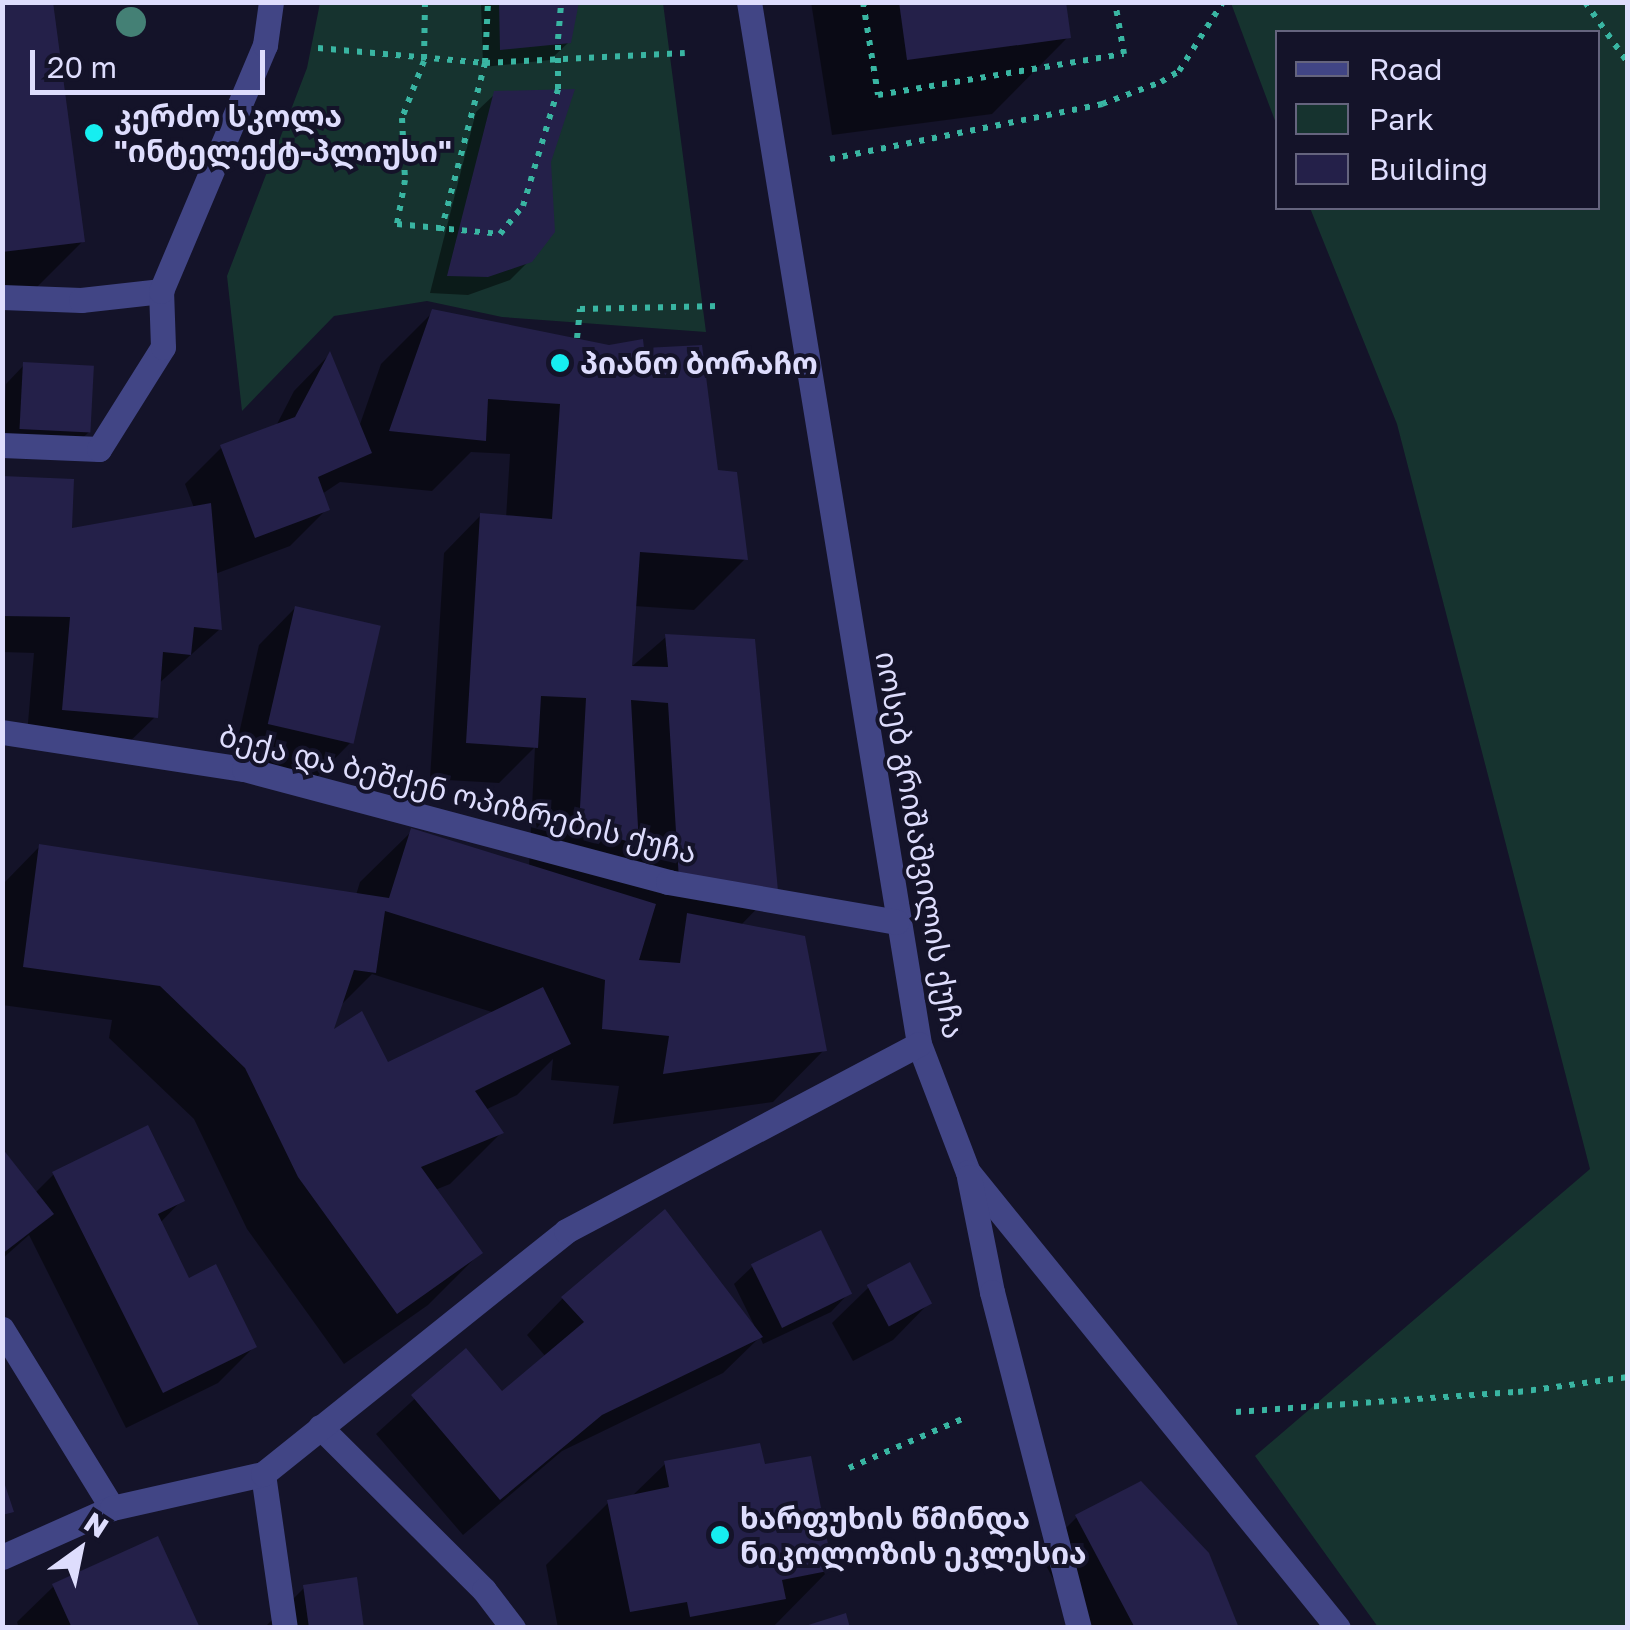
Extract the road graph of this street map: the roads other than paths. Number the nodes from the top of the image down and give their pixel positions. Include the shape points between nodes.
1 (271, 2) edge
2 (749, 2) edge
3 (161, 291) junction
4 (2, 297) edge
5 (2, 445) edge
6 (2, 732) edge
7 (897, 922) junction
8 (920, 1044) junction
9 (968, 1172) junction
10 (2, 1329) edge
11 (320, 1427) junction
12 (263, 1474) junction
13 (112, 1508) junction
14 (2, 1557) edge
15 (285, 1628) edge
16 (513, 1628) edge
17 (1079, 1628) edge
18 (1338, 1628) edge

1 - 3 street via 265,45
2 - 7 street, იოსებ გრიშაშვილის ქუჩა
3 - 4 street via 80,300
3 - 5 street via 163,347 99,449
6 - 7 street, ბექა და ბეშქენ ოპიზრების ქუჩა via 244,770 668,882
7 - 8 street, იოსებ გრიშაშვილის ქუჩა
8 - 9 street, იოსებ გრიშაშვილის ქუჩა
8 - 11 street via 566,1231
9 - 17 street via 992,1292
9 - 18 street, იოსებ გრიშაშვილის ქუჩა
10 - 13 street
11 - 12 street
11 - 16 street via 484,1590
12 - 13 street
12 - 15 street
13 - 14 street

